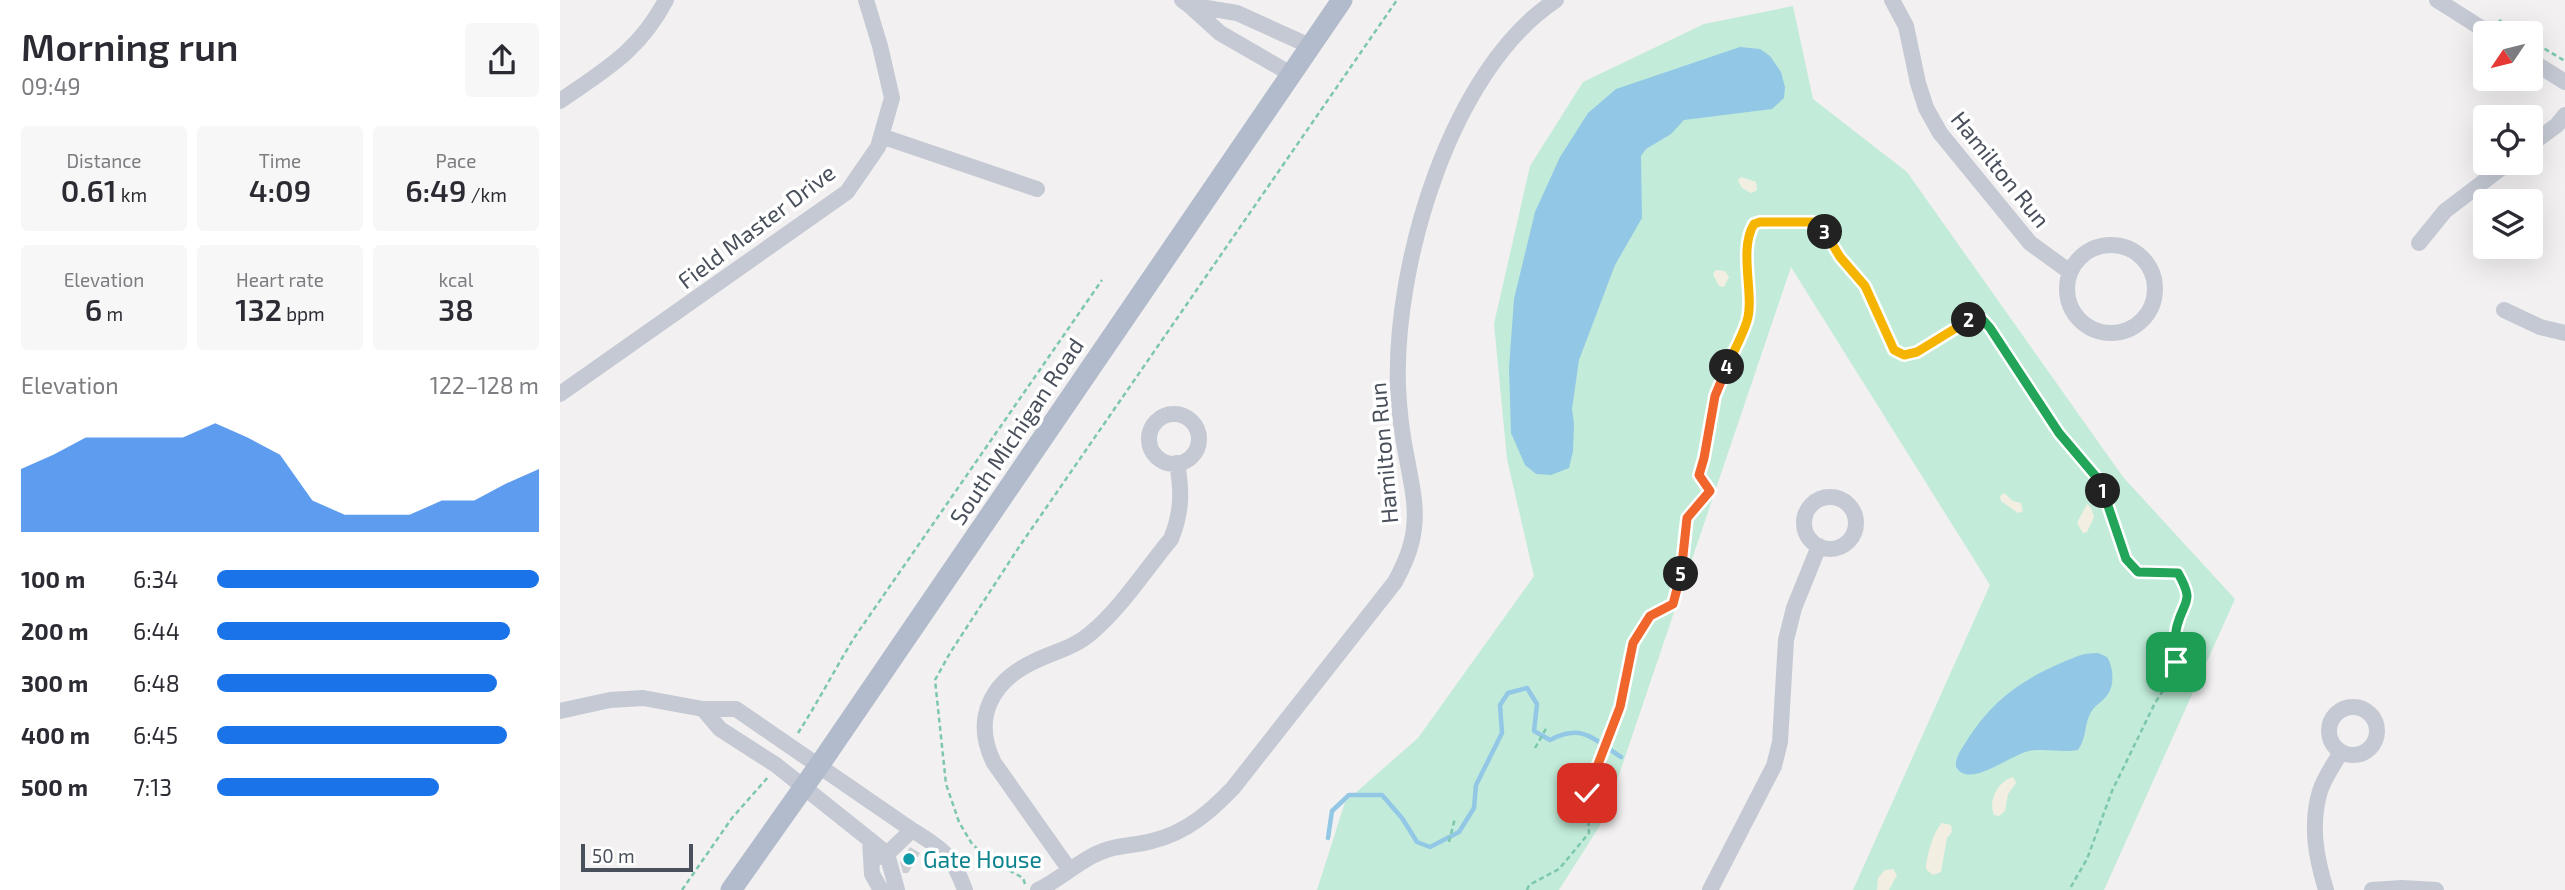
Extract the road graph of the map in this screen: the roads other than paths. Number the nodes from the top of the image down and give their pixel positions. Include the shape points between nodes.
1 (666, 0) edge
2 (866, 0) edge
3 (1342, 0) edge
4 (1556, 0) edge
5 (1892, 0) edge
6 (2437, 0) edge
7 (1186, 2) edge
8 (2473, 23) edge
9 (1310, 46) junction
10 (2543, 68) edge
11 (1291, 74) junction
12 (2565, 82) edge
13 (560, 101) edge
14 (2565, 115) edge
15 (2543, 135) edge
16 (881, 136) junction
17 (2492, 175) edge
18 (1037, 189) dead end
19 (2419, 243) dead end
20 (2070, 272) junction
21 (2504, 310) dead end
22 (2565, 333) edge
23 (560, 394) edge
24 (1177, 463) dead end
25 (1819, 547) dead end
26 (703, 709) junction
27 (560, 711) edge
28 (2341, 752) dead end
29 (818, 767) junction
30 (803, 787) junction
31 (912, 830) junction
32 (870, 840) junction
33 (887, 854) junction
34 (870, 860) junction
35 (1069, 869) junction
36 (731, 890) edge
37 (881, 890) edge
38 (897, 890) edge
39 (965, 890) edge
40 (1038, 890) edge
41 (1710, 890) edge
42 (2326, 890) edge
43 (2372, 890) edge
44 (2436, 890) edge

1 - 13 street via 653,24 625,55
2 - 16 street, Field Master Drive via 892,98
3 - 9 main road, South Michigan Road
4 - 35 street, Hamilton Run via 1521,30 1470,96 1422,214 1405,281 1399,348 1401,428 1415,526 1395,583 1218,804 1172,835 1110,849
5 - 20 street, Hamilton Run via 1906,26 1926,108 1940,133 2030,243
6 - 8 street
7 - 9 street via 1237,13
7 - 11 street via 1220,33
9 - 11 main road, South Michigan Road
10 - 12 street
11 - 29 main road, South Michigan Road
14 - 15 street
16 - 18 street
16 - 23 street, Field Master Drive via 847,191
17 - 19 street via 2445,211
20 - 20 street via 2069,302 2087,326 2108,333 2130,329 2151,308 2155,294 2152,274 2141,256 2129,248 2095,248
21 - 22 street
24 - 35 street via 1182,489 1171,539 1102,623 1072,646 1020,668 995,691 987,710 985,746
25 - 41 street via 1786,640 1780,742 1774,766
26 - 27 street via 643,698
26 - 29 street via 736,709
26 - 30 street via 720,729
28 - 42 street via 2320,789 2315,813 2314,841
29 - 30 main road, South Michigan Road
29 - 31 street
30 - 32 street
30 - 36 main road, South Michigan Road
31 - 33 street
31 - 39 street via 942,848
32 - 33 street
32 - 34 street
33 - 34 street
33 - 38 street
34 - 37 street
35 - 40 street, Hamilton Run
43 - 44 street

